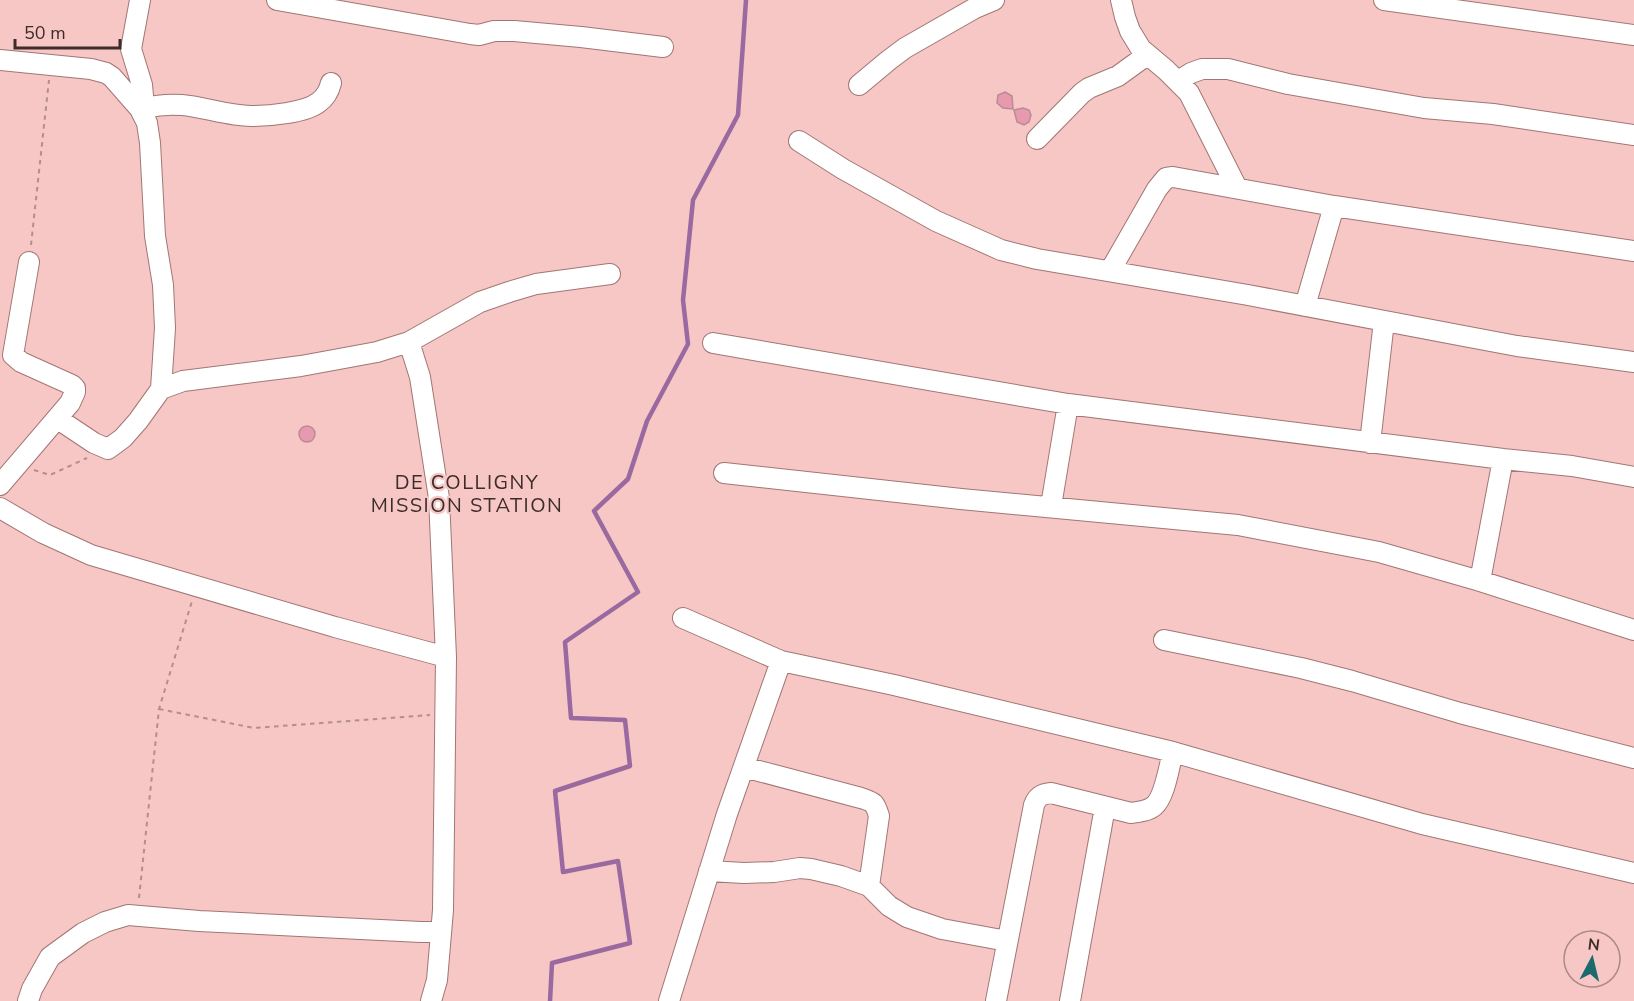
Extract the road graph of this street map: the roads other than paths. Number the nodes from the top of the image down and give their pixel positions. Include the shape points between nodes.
1 (140, 0) edge
2 (277, 0) edge
3 (994, 0) edge
4 (1122, 0) edge
5 (1384, 0) edge
6 (1634, 35) edge
7 (663, 48) dead end
8 (1147, 55) junction
9 (0, 60) edge
10 (1178, 81) junction
11 (331, 83) dead end
12 (859, 85) dead end
13 (145, 113) junction
14 (1634, 135) edge
15 (1037, 140) dead end
16 (799, 141) dead end
17 (1237, 188) junction
18 (1334, 206) junction
19 (1634, 251) edge
20 (29, 262) road end
21 (1110, 271) junction
22 (610, 274) dead end
23 (1305, 306) junction
24 (1384, 321) junction
25 (409, 342) junction
26 (713, 344) dead end
27 (1634, 362) edge
28 (161, 389) junction
29 (1068, 404) junction
30 (58, 419) junction
31 (1370, 443) junction
32 (1503, 459) junction
33 (724, 473) dead end
34 (1634, 477) edge
35 (0, 484) edge
36 (1051, 506) junction
37 (0, 508) edge
38 (1480, 581) junction
39 (683, 618) dead end
40 (1634, 630) edge
41 (1164, 640) dead end
42 (446, 657) junction
43 (781, 661) junction
44 (1173, 752) junction
45 (1634, 758) edge
46 (744, 767) junction
47 (1105, 807) junction
48 (709, 870) junction
49 (1634, 873) edge
50 (869, 886) junction
51 (441, 929) junction
52 (1007, 940) junction
53 (28, 1001) edge
54 (431, 1001) edge
55 (669, 1001) edge
56 (996, 1001) edge
57 (1070, 1001) edge

1 - 13 street via 131,49
2 - 7 street via 470,34 514,31
3 - 12 street via 905,48
4 - 8 street via 1127,25
5 - 6 street
8 - 10 street
8 - 15 street via 1118,76 1082,93
9 - 13 street via 92,69 106,74
10 - 14 street via 1202,69 1228,69 1288,84 1424,108
10 - 17 street via 1189,93
11 - 13 street via 319,103 279,114 251,116 173,105 158,105
13 - 28 street via 155,236 165,298
16 - 21 street via 936,221 985,243 1037,259
17 - 18 street
17 - 21 street via 1182,177 1166,178
18 - 19 street
18 - 23 street
20 - 30 street via 13,355 75,388 74,398
21 - 23 street
22 - 25 street via 536,284 509,292 480,302
23 - 24 street
24 - 27 street
24 - 31 street
25 - 28 street via 378,352 183,381
25 - 42 street via 420,377 439,498
26 - 29 street
28 - 30 street via 123,438 108,449
29 - 31 street
29 - 36 street
30 - 35 street
31 - 32 street
32 - 34 street
32 - 38 street
33 - 36 street
36 - 38 street via 1238,525 1378,552
37 - 42 street via 91,555
38 - 40 street
39 - 43 street
41 - 45 street via 1311,670
42 - 51 street
43 - 44 street
43 - 46 street
44 - 47 street via 1161,796 1154,806 1131,813
44 - 49 street via 1422,824
46 - 48 street
46 - 50 street via 875,804 879,816
47 - 52 street via 1051,793 1037,799
47 - 57 street
48 - 50 street via 744,873 811,869
48 - 55 street
50 - 52 street via 907,917 942,929
51 - 53 street via 421,932 128,915 105,921 51,957
51 - 54 street
52 - 56 street

